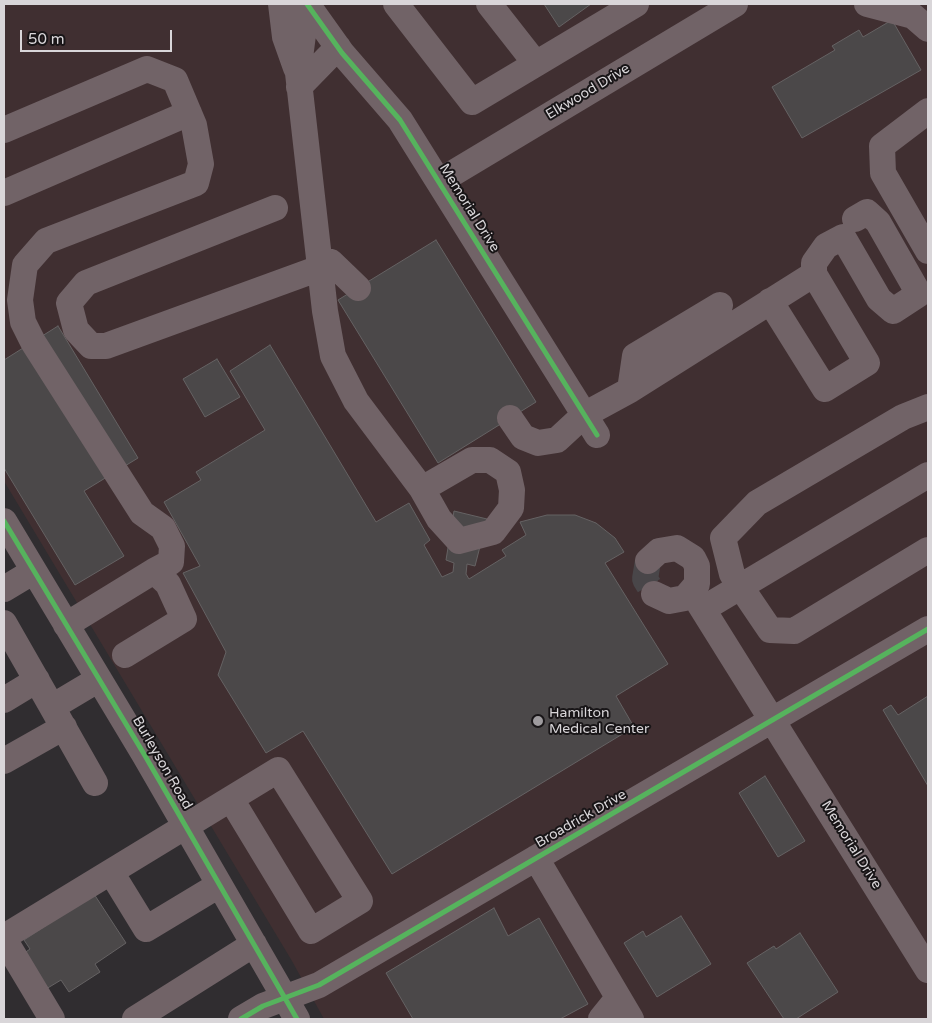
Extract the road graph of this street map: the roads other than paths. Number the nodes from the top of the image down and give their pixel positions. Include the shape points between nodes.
1 (281, 4) edge
2 (307, 4) edge
3 (396, 4) edge
4 (489, 4) edge
5 (636, 4) edge
6 (736, 4) edge
7 (866, 4) edge
8 (928, 29) edge
9 (338, 48) junction
10 (536, 64) junction
11 (299, 80) junction
12 (189, 113) junction
13 (922, 116) edge
14 (4, 130) edge
15 (440, 181) junction
16 (4, 193) edge
17 (275, 208) dead end
18 (855, 219) dead end
19 (928, 251) edge
20 (320, 268) junction
21 (814, 274) junction
22 (358, 288) dead end
23 (770, 301) junction
24 (720, 305) dead end
25 (630, 390) junction
26 (928, 407) edge
27 (510, 418) dead end
28 (591, 425) junction
29 (928, 475) edge
30 (422, 489) dead end
31 (4, 521) edge
32 (928, 550) edge
33 (648, 561) dead end
34 (34, 571) junction
35 (154, 571) junction
36 (741, 586) junction
37 (4, 589) edge
38 (654, 594) dead end
39 (698, 601) junction
40 (66, 625) junction
41 (5, 629) edge
42 (928, 629) edge
43 (125, 655) dead end
44 (99, 678) junction
45 (37, 680) junction
46 (4, 700) edge
47 (58, 717) junction
48 (773, 720) junction
49 (4, 761) edge
50 (95, 782) dead end
51 (231, 799) junction
52 (186, 827) junction
53 (536, 858) junction
54 (111, 872) junction
55 (219, 885) junction
56 (4, 938) edge
57 (254, 944) junction
58 (928, 970) edge
59 (291, 1008) edge
60 (625, 1009) edge
61 (244, 1018) edge
62 (52, 1019) edge
63 (135, 1019) edge
64 (601, 1019) edge

1 - 11 street via 285,37
2 - 9 street, Memorial Drive
2 - 11 street
3 - 10 street via 472,102
4 - 10 street
5 - 10 street
6 - 15 street, Elkwood Drive
7 - 8 street via 913,16
9 - 11 street
9 - 15 street, Memorial Drive via 400,120
11 - 20 street
12 - 14 street via 175,80 147,69
12 - 16 street
12 - 35 street via 201,164 196,184 46,241 25,265 20,300 23,322 33,342 142,513 163,528 172,546 171,562
13 - 19 street via 882,146 883,173
15 - 28 street, Memorial Drive
17 - 20 street via 86,283 69,303 76,330 91,346 106,346
18 - 21 street via 867,212 878,222 919,294 892,311 879,300 843,237 826,246 814,263
20 - 22 street via 331,262
20 - 30 street via 333,356 356,400
21 - 23 street
21 - 23 street via 867,363 825,389
23 - 25 street
24 - 25 street via 635,356
25 - 28 street
26 - 36 street via 903,416 757,503 723,538 732,574
27 - 28 street via 522,437 538,444
29 - 36 street
31 - 34 street, Burleyson Road
32 - 36 street via 794,631 770,630
33 - 39 street via 659,550 668,548 686,552 697,566
34 - 37 street
34 - 40 street, Burleyson Road
35 - 40 street
35 - 43 street via 168,584 184,619
36 - 39 street
38 - 39 street via 669,601 685,598
39 - 48 street, Memorial Drive
40 - 44 street, Burleyson Road
41 - 45 street
42 - 48 street, Broadrick Drive
44 - 47 street
44 - 52 street, Burleyson Road
45 - 46 street
45 - 47 street
47 - 49 street
47 - 50 street
48 - 53 street, Broadrick Drive
48 - 58 street, Memorial Drive
51 - 51 street via 278,770 360,901 312,931
51 - 52 street
52 - 54 street
52 - 55 street, Burleyson Road
53 - 59 street, Broadrick Drive via 319,985
53 - 60 street
54 - 55 street via 146,929
54 - 56 street
55 - 57 street, Burleyson Road
56 - 62 street
57 - 59 street, Burleyson Road
57 - 63 street
59 - 61 street, Broadrick Drive via 263,1006
60 - 64 street

